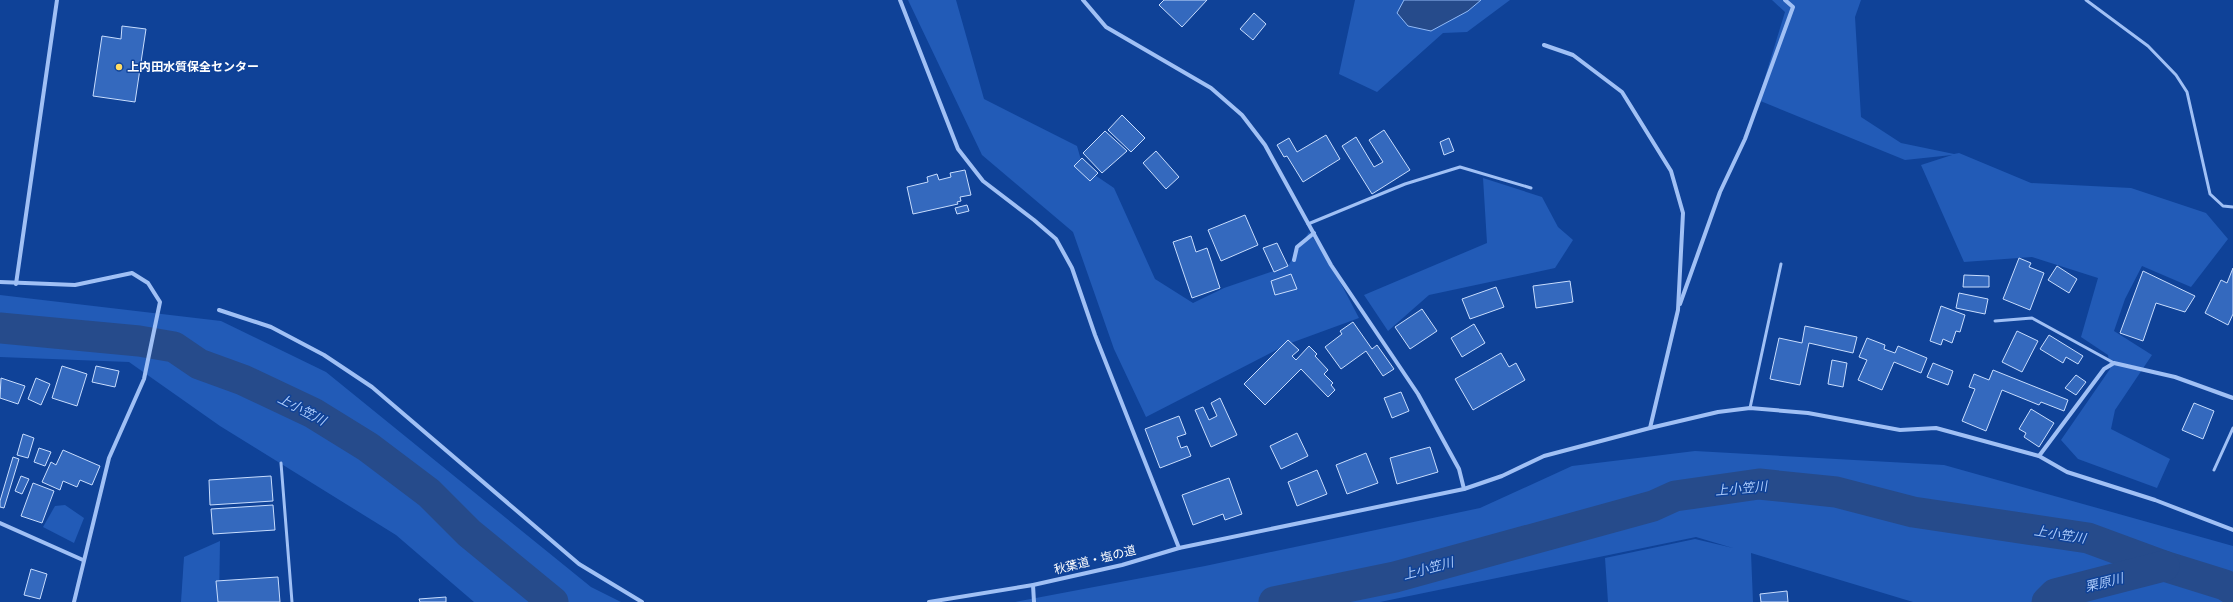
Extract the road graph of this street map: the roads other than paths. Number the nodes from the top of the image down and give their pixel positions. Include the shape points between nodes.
1 (57, 0) edge
2 (900, 0) edge
3 (1083, 0) edge
4 (1785, 0) edge
5 (2086, 0) edge
6 (1544, 45) dead end
7 (1531, 188) dead end
8 (2233, 207) edge
9 (1308, 224) junction
10 (1314, 233) junction
11 (1294, 260) dead end
12 (1781, 264) dead end
13 (0, 282) edge
14 (16, 284) junction
15 (219, 310) dead end
16 (1678, 310) junction
17 (1995, 321) dead end
18 (2114, 363) junction
19 (2233, 398) edge
20 (1750, 408) junction
21 (1650, 428) junction
22 (2233, 428) edge
23 (2039, 456) junction
24 (280, 464) dead end
25 (2214, 470) dead end
26 (1464, 489) junction
27 (0, 523) edge
28 (2233, 530) edge
29 (1178, 548) junction
30 (84, 560) junction
31 (1033, 585) junction
32 (74, 602) edge
33 (292, 602) edge
34 (642, 602) edge
35 (929, 602) edge
36 (1034, 602) edge

1 - 14 street
2 - 29 street via 958,149 983,181 1056,239 1072,268 1095,335
3 - 9 street via 1106,27 1211,88 1242,115 1265,145
4 - 16 street via 1793,7 1745,139 1720,192
5 - 8 lane via 2148,46 2176,75 2187,92 2210,194 2223,206
6 - 16 street via 1573,55 1622,92 1671,171 1683,212
7 - 9 lane via 1460,168 1405,184
9 - 10 street
10 - 11 street via 1296,247
10 - 26 street via 1331,265 1418,394 1459,469
12 - 20 lane
13 - 14 street
14 - 30 street via 75,285 132,273 148,283 160,302 144,379 109,458
15 - 34 street via 271,327 324,355 372,387 579,564
16 - 21 street
17 - 18 lane via 2032,318
18 - 19 street via 2175,377
18 - 23 street via 2104,369
20 - 21 street, 秋葉道・塩の道 via 1718,412
20 - 23 street, 秋葉道・塩の道 via 1808,413 1900,430 1936,428
21 - 26 street, 秋葉道・塩の道 via 1544,456 1502,476
22 - 25 lane
23 - 28 street, 秋葉道・塩の道 via 2067,472 2155,500
24 - 33 lane
26 - 29 street, 秋葉道・塩の道
27 - 30 street
29 - 31 street, 秋葉道・塩の道 via 1122,565
30 - 32 street
31 - 35 street, 秋葉道・塩の道
31 - 36 street

